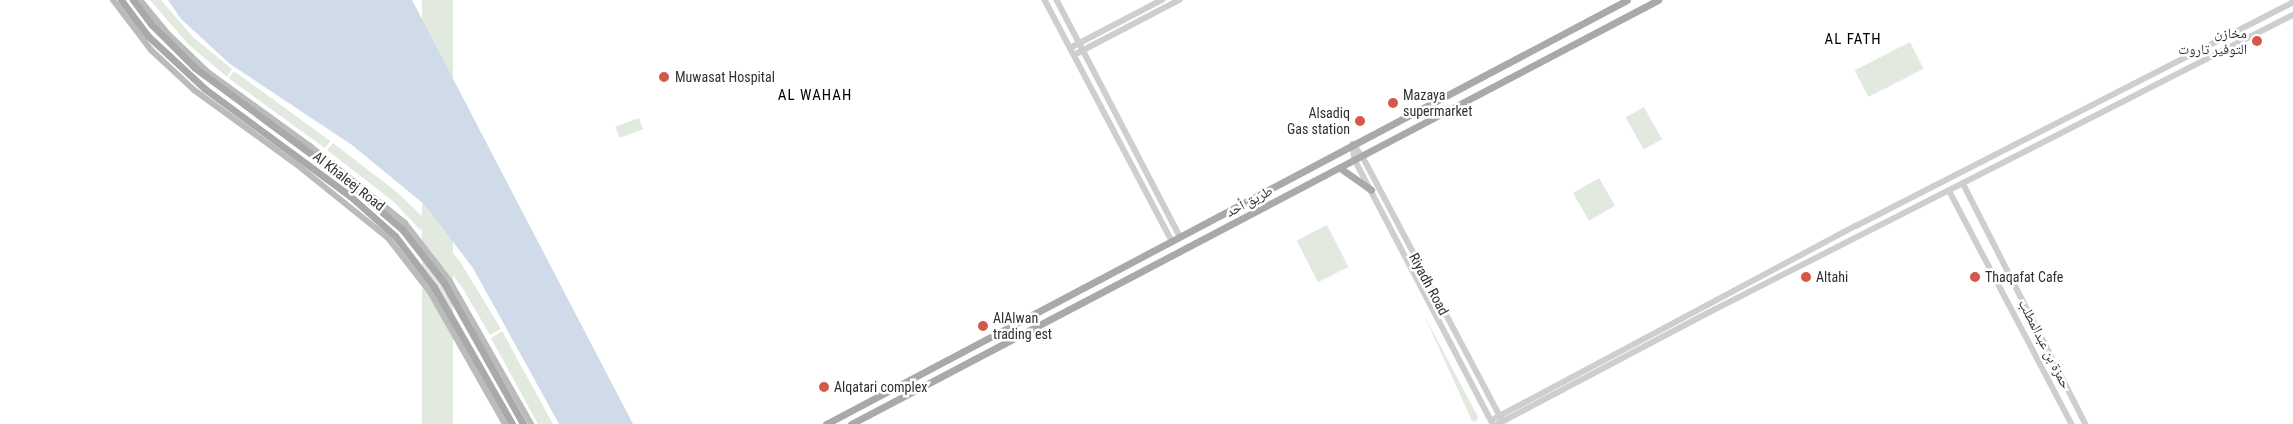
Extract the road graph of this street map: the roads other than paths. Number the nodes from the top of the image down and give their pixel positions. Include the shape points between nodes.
1 (113, 0) edge
2 (121, 0) edge
3 (134, 0) edge
4 (140, 0) edge
5 (1045, 0) edge
6 (1057, 0) edge
7 (1162, 0) edge
8 (1179, 0) edge
9 (1627, 0) edge
10 (1658, 0) edge
11 (2293, 2) edge
12 (2293, 15) edge
13 (1080, 43) junction
14 (1083, 50) junction
15 (1072, 52) junction
16 (253, 134) junction
17 (273, 139) junction
18 (1354, 144) junction
19 (1364, 157) junction
20 (1355, 160) junction
21 (1340, 168) junction
22 (1963, 183) junction
23 (1371, 190) junction
24 (1949, 190) junction
25 (1180, 236) junction
26 (1172, 241) junction
27 (466, 322) junction
28 (479, 331) junction
29 (481, 368) junction
30 (487, 390) junction
31 (498, 398) junction
32 (1498, 422) edge
33 (505, 424) edge
34 (512, 424) edge
35 (523, 424) edge
36 (531, 424) edge
37 (826, 424) edge
38 (851, 424) edge
39 (2072, 424) edge
40 (2086, 424) edge

1 - 16 main road via 136,32 171,70
2 - 17 main road, Al Khaleej Road via 148,36 174,63
3 - 27 main road, Al Khaleej Road via 151,24 195,68 338,174 388,216 424,255
4 - 28 main road via 168,34 209,73 317,151 405,223 449,280
5 - 15 street
6 - 13 street
7 - 13 street
8 - 14 street
9 - 18 main road, طريق أحد
10 - 19 main road, طريق أحد
11 - 32 street via 1856,226
12 - 22 street
13 - 14 street
13 - 15 street
14 - 15 street
14 - 25 street
15 - 26 street
16 - 17 main road
16 - 30 main road via 339,197 388,238 430,292
17 - 29 main road, Al Khaleej Road via 350,196 395,236 434,286
18 - 19 street, Riyadh Road
18 - 20 street
18 - 25 main road, طريق أحد
19 - 20 main road, طريق أحد
19 - 32 street, Riyadh Road
20 - 21 main road, طريق أحد
20 - 23 street
21 - 23 main road
21 - 38 main road, طريق أحد
22 - 24 street
22 - 40 street, حمزة بن عبدالمطلب
23 - 32 street
24 - 32 street
24 - 39 street, حمزة بن عبدالمطلب
25 - 26 main road, طريق أحد
26 - 37 main road, طريق أحد
27 - 28 main road
27 - 35 main road, Al Khaleej Road
28 - 36 main road
29 - 30 main road
29 - 31 main road, Al Khaleej Road
30 - 31 main road
30 - 33 main road
31 - 34 main road, Al Khaleej Road

